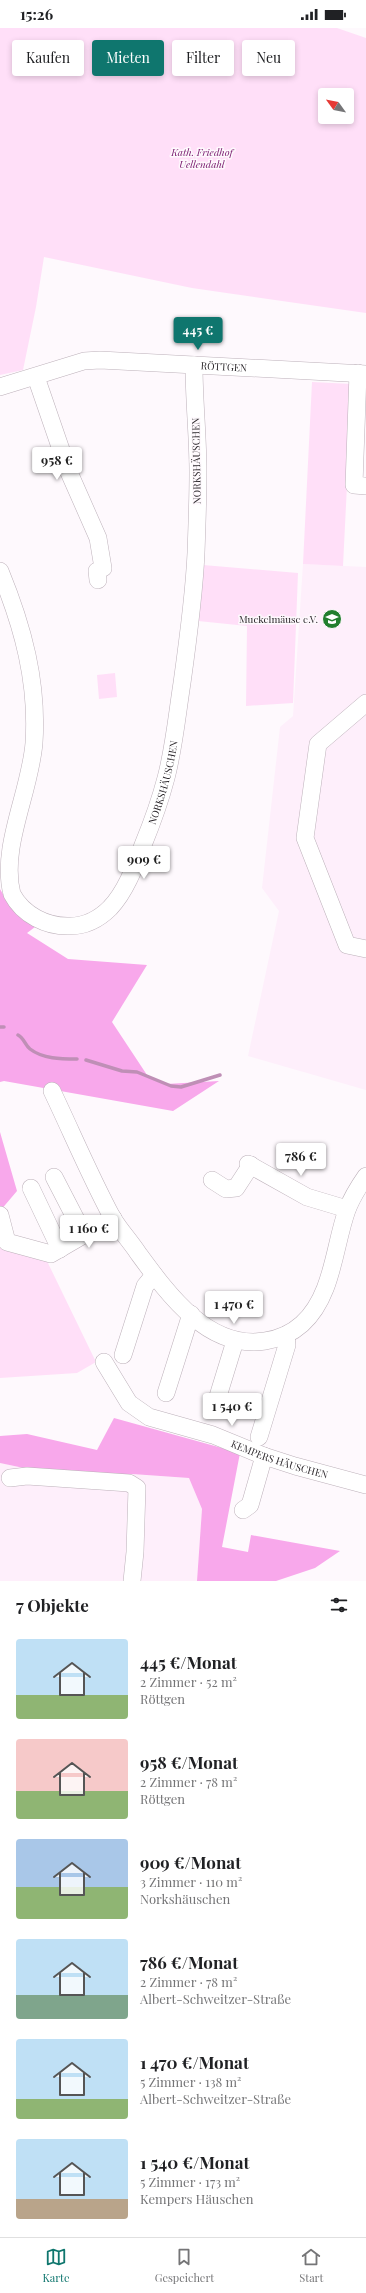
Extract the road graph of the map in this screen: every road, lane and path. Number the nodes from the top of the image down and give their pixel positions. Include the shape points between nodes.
1 (194, 365) junction
2 (362, 374) edge
3 (36, 377) junction
4 (0, 387) edge
5 (361, 440) edge
6 (366, 486) edge
7 (0, 571) edge
8 (98, 580) dead end
9 (366, 703) edge
10 (366, 949) edge
11 (52, 1092) dead end
12 (366, 1176) edge
13 (54, 1177) dead end
14 (212, 1180) dead end
15 (31, 1188) dead end
16 (347, 1209) junction
17 (0, 1215) edge
18 (113, 1218) junction
19 (84, 1235) junction
20 (56, 1251) junction
21 (154, 1275) junction
22 (190, 1314) junction
23 (286, 1334) junction
24 (235, 1341) junction
25 (123, 1355) dead end
26 (104, 1362) dead end
27 (166, 1393) dead end
28 (215, 1406) dead end
29 (259, 1438) dead end
30 (264, 1456) junction
31 (10, 1478) dead end
32 (366, 1485) edge
33 (243, 1510) dead end
34 (132, 1581) edge

1 - 2 street, RÖTTGEN
1 - 3 street, RÖTTGEN via 92,360
1 - 7 street, NORKSHÄUSCHEN via 198,470 196,555 192,618 170,761 154,818 136,864 121,893 111,907 96,920 81,926 58,927 37,919 24,910 13,897 6,882 3,859 6,837 28,777 34,745 34,718 31,676 23,632
2 - 5 street
3 - 4 street, RÖTTGEN
3 - 8 street via 68,470 98,538 103,568 97,571
5 - 6 street via 354,485
9 - 10 street via 318,744 306,838 347,946
11 - 18 street
12 - 16 street
13 - 19 street
14 - 16 street via 226,1189 236,1188 249,1165 307,1198
15 - 20 street
16 - 23 street via 324,1292 302,1324
17 - 20 street via 7,1242
18 - 19 street
18 - 21 street
19 - 20 street
21 - 22 street
21 - 25 street via 145,1286
22 - 24 street via 201,1324
22 - 27 street
23 - 24 street via 250,1343
23 - 29 street via 287,1345
24 - 28 street
26 - 30 street, KEMPERS HÄUSCHEN via 129,1403 138,1411 149,1417 213,1435
30 - 32 street, KEMPERS HÄUSCHEN
30 - 33 street via 250,1505
31 - 34 street via 27,1476 130,1483 137,1488

